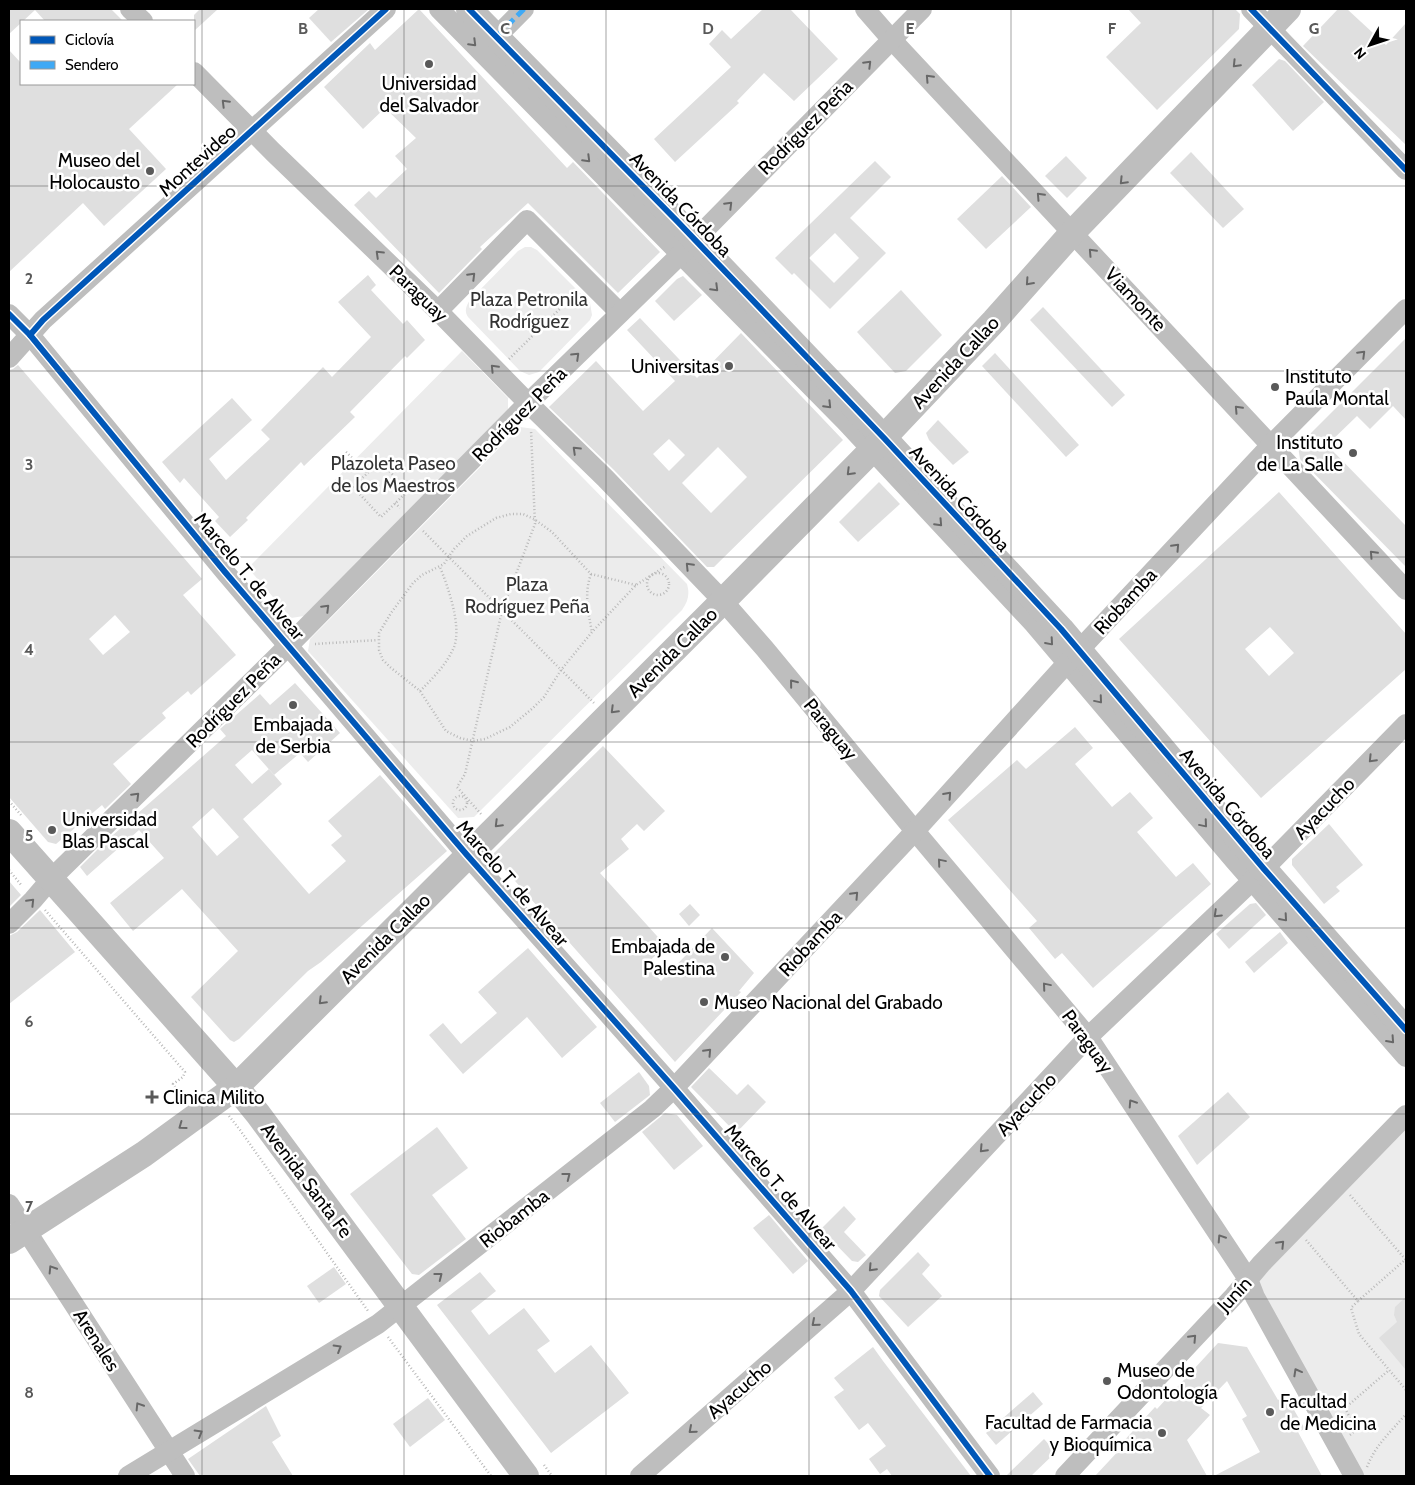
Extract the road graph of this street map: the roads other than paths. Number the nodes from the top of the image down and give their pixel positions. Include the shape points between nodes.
1 (130, 9) edge
2 (386, 9) edge
3 (438, 9) edge
4 (469, 9) edge
5 (524, 9) edge
6 (865, 9) edge
7 (922, 9) edge
8 (1251, 9) edge
9 (1288, 9) edge
10 (142, 20) edge
11 (1270, 29) junction
12 (496, 37) junction
13 (892, 40) junction
14 (195, 73) edge
15 (252, 130) junction
16 (1406, 170) edge
17 (1073, 232) junction
18 (688, 246) junction
19 (438, 310) junction
20 (1406, 310) edge
21 (620, 313) junction
22 (9, 314) edge
23 (30, 335) junction
24 (9, 358) edge
25 (528, 403) junction
26 (878, 444) junction
27 (1271, 445) junction
28 (1406, 590) edge
29 (723, 602) junction
30 (288, 646) junction
31 (1073, 657) junction
32 (1406, 724) edge
33 (915, 831) junction
34 (9, 832) edge
35 (468, 855) junction
36 (1258, 875) junction
37 (51, 879) junction
38 (9, 924) edge
39 (1406, 1030) edge
40 (1088, 1037) junction
41 (1406, 1057) edge
42 (236, 1087) junction
43 (674, 1088) junction
44 (1406, 1115) edge
45 (9, 1204) edge
46 (18, 1235) edge
47 (1248, 1279) junction
48 (851, 1291) junction
49 (401, 1306) junction
50 (168, 1452) junction
51 (1360, 1475) edge
52 (128, 1476) edge
53 (185, 1476) edge
54 (526, 1476) edge
55 (640, 1476) edge
56 (990, 1476) edge
57 (1065, 1476) edge

1 - 10 street
2 - 15 street, Montevideo
3 -> 18 street, Avenida Córdoba
4 - 12 main road, Avenida Córdoba
5 - 12 street
6 - 13 street, Viamonte
7 - 13 street, Rodríguez Peña
8 - 11 street
9 - 11 main road, Avenida Callao
11 - 16 street
11 -> 17 main road, Avenida Callao
12 - 18 main road, Avenida Córdoba
17 -> 13 street, Viamonte
18 -> 13 street, Rodríguez Peña
15 -> 14 street, Paraguay
19 -> 15 street, Paraguay
15 - 23 street, Montevideo via 42,320
17 -> 26 main road, Avenida Callao
27 -> 17 street, Viamonte
18 - 21 street, Rodríguez Peña
18 -> 26 main road, Avenida Córdoba
19 -> 21 street via 527,220
25 -> 19 street, Paraguay
27 -> 20 street, Riobamba
25 -> 21 street, Rodríguez Peña
22 - 23 street, Marcelo T. de Alvear
23 - 24 street, Montevideo
23 - 30 street, Marcelo T. de Alvear
29 -> 25 street, Paraguay via 605,478
30 -> 25 street, Rodríguez Peña
26 -> 29 main road, Avenida Callao
26 -> 31 main road, Avenida Córdoba
28 -> 27 street, Viamonte
31 -> 27 street, Riobamba
33 -> 29 street, Paraguay
29 -> 35 main road, Avenida Callao
30 - 35 street, Marcelo T. de Alvear
37 -> 30 street, Rodríguez Peña
33 -> 31 street, Riobamba
31 -> 36 main road, Avenida Córdoba
32 -> 36 street, Ayacucho
40 -> 33 street, Paraguay
43 -> 33 street, Riobamba
34 - 37 main road, Avenida Santa Fe
35 -> 42 main road, Avenida Callao
35 - 43 street, Marcelo T. de Alvear
36 - 39 main road, Avenida Córdoba
36 -> 40 street, Ayacucho
36 -> 41 street, Avenida Córdoba
38 -> 37 street, Rodríguez Peña
37 - 42 main road, Avenida Santa Fe
47 -> 40 street, Paraguay
40 -> 48 street, Ayacucho
42 -> 46 main road, Avenida Callao via 144,1154
42 - 49 main road, Avenida Santa Fe
43 - 48 street, Marcelo T. de Alvear
49 -> 43 street, Riobamba via 635,1124
47 -> 44 street, Junín
45 - 46 street, Arenales
50 -> 46 street, Arenales
51 -> 47 street, Paraguay
57 -> 47 street, Junín
48 -> 55 street, Ayacucho
48 - 56 street, Marcelo T. de Alvear
50 -> 49 street, Riobamba via 378,1324
49 - 54 main road, Avenida Santa Fe
50 - 52 street, Riobamba
50 - 53 street, Arenales

